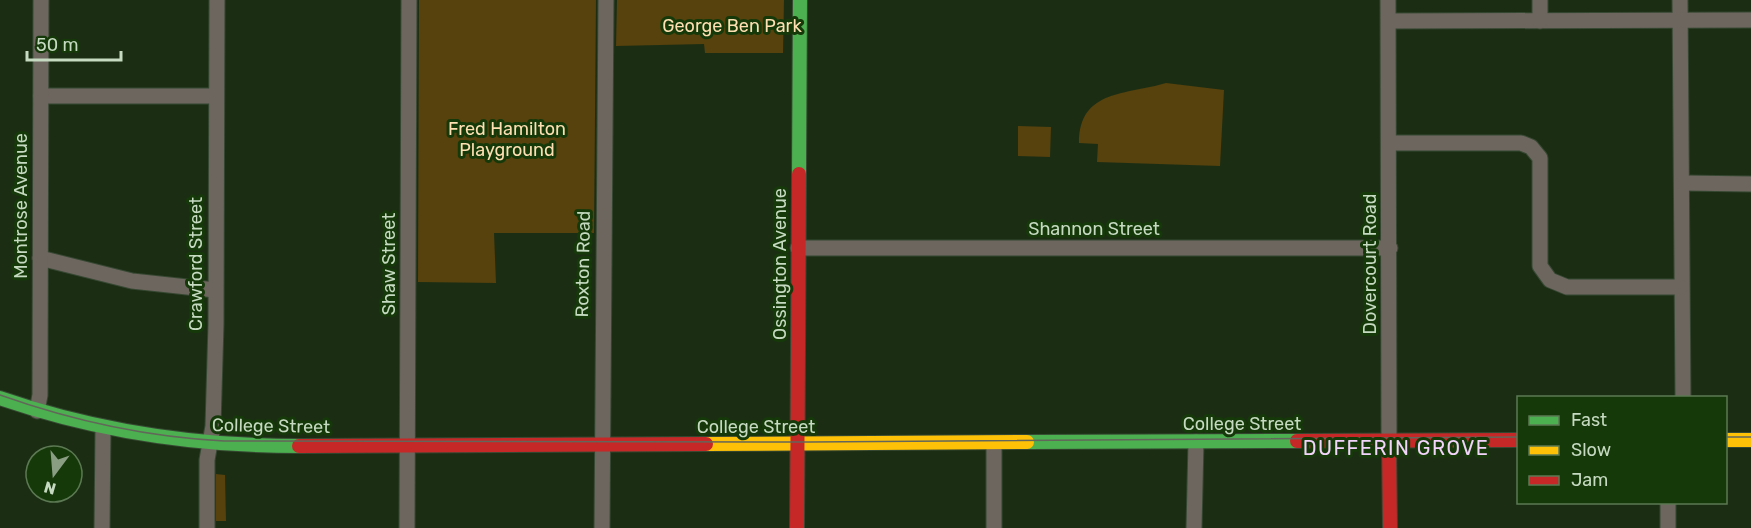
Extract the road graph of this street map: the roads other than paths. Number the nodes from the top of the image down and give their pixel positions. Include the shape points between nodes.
1 (42, 0) edge
2 (217, 0) edge
3 (409, 0) edge
4 (606, 0) edge
5 (800, 0) edge
6 (1388, 0) edge
7 (1540, 0) edge
8 (1680, 0) edge
9 (1751, 20) edge
10 (1389, 21) junction
11 (1540, 21) junction
12 (1680, 21) junction
13 (41, 96) junction
14 (216, 96) junction
15 (1389, 143) junction
16 (1683, 183) junction
17 (1751, 183) edge
18 (798, 248) junction
19 (1390, 248) junction
20 (40, 258) junction
21 (1680, 287) junction
22 (215, 290) junction
23 (1683, 396) edge
24 (0, 398) edge
25 (37, 411) junction
26 (103, 429) junction
27 (1517, 440) edge
28 (1727, 440) edge
29 (1751, 440) edge
30 (1389, 441) junction
31 (1196, 442) junction
32 (209, 443) junction
33 (994, 444) junction
34 (602, 445) junction
35 (797, 445) junction
36 (409, 446) junction
37 (1668, 504) edge
38 (102, 528) edge
39 (207, 528) edge
40 (407, 528) edge
41 (602, 528) edge
42 (797, 528) edge
43 (994, 528) edge
44 (1194, 528) edge
45 (1390, 528) edge
46 (1668, 528) edge

1 - 13 street, Montrose Avenue
2 - 14 street, Crawford Street
3 - 36 street, Shaw Street
4 - 34 street, Roxton Road
5 - 18 main road, Ossington Avenue
6 - 10 street, Dovercourt Road
7 - 11 street
8 - 12 street
9 - 12 street
10 - 11 street
10 - 15 street, Dovercourt Road
11 - 12 street
12 - 16 street
13 - 14 street
13 - 20 street, Montrose Avenue
14 - 22 street, Crawford Street
15 - 19 street, Dovercourt Road
15 - 21 street via 1521,143 1531,147 1540,158 1540,266 1550,280 1567,287
16 - 17 street
16 - 21 street
18 - 19 street, Shannon Street
18 - 35 main road, Ossington Avenue
19 - 30 street, Dovercourt Road
20 - 22 street via 132,281
20 - 25 street, Montrose Avenue
21 - 23 street
22 - 32 street, Crawford Street via 213,426
24 - 25 main road, College Street
25 - 26 main road, College Street
26 - 32 main road, College Street
26 - 38 street
27 - 30 main road, College Street
28 - 29 main road
30 - 31 main road, College Street
30 - 45 main road, Dovercourt Road
31 - 33 main road, College Street
31 - 44 street
32 - 36 main road, College Street
32 - 39 street, Crawford Street
33 - 35 main road, College Street
33 - 43 street
34 - 35 main road, College Street
34 - 36 main road, College Street
34 - 41 street, Roxton Road
35 - 42 main road, Ossington Avenue
36 - 40 street, Shaw Street
37 - 46 street

